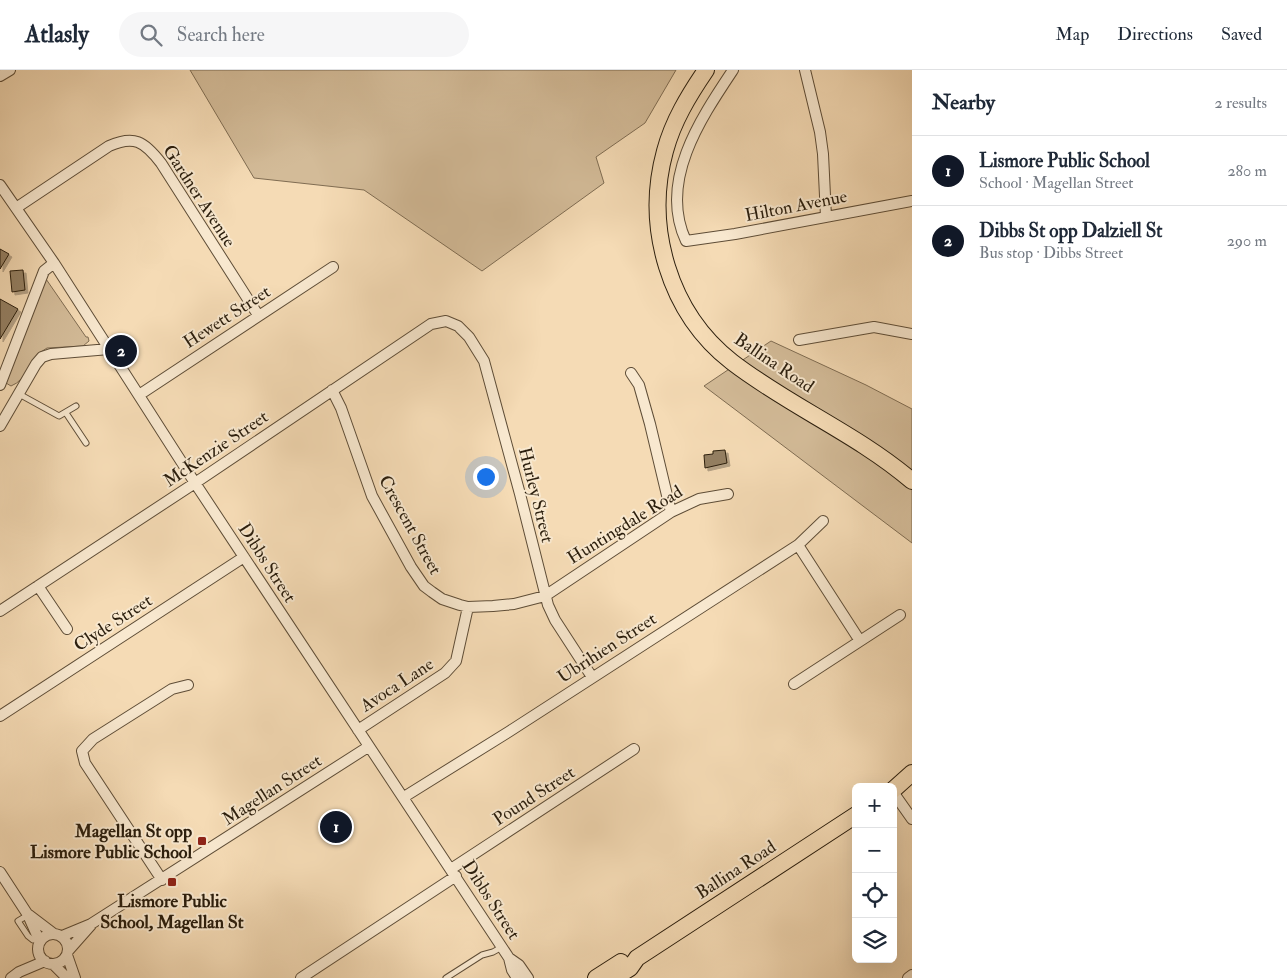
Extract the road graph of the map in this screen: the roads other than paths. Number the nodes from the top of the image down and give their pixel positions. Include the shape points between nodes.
1 (10, 70) edge
2 (706, 70) edge
3 (733, 70) edge
4 (804, 70) edge
5 (0, 76) edge
6 (0, 185) edge
7 (912, 201) edge
8 (16, 208) junction
9 (826, 216) junction
10 (54, 263) junction
11 (333, 267) dead end
12 (258, 316) junction
13 (452, 322) joint
14 (912, 334) edge
15 (799, 340) dead end
16 (109, 349) junction
17 (632, 374) dead end
18 (0, 385) edge
19 (332, 390) junction
20 (18, 394) junction
21 (139, 395) junction
22 (76, 406) dead end
23 (66, 413) junction
24 (0, 426) edge
25 (86, 444) dead end
26 (912, 481) edge
27 (195, 483) junction
28 (728, 494) dead end
29 (671, 512) junction
30 (823, 521) dead end
31 (798, 545) junction
32 (244, 557) junction
33 (38, 586) junction
34 (544, 596) junction
35 (468, 607) junction
36 (0, 611) edge
37 (900, 615) dead end
38 (67, 629) dead end
39 (860, 641) junction
40 (592, 677) junction
41 (794, 684) dead end
42 (188, 686) dead end
43 (0, 716) edge
44 (358, 730) junction
45 (368, 747) junction
46 (634, 750) dead end
47 (912, 773) edge
48 (897, 787) edge
49 (404, 797) junction
50 (897, 797) edge
51 (852, 818) edge
52 (912, 819) edge
53 (0, 872) edge
54 (453, 872) junction
55 (162, 880) junction
56 (28, 915) junction
57 (91, 924) junction
58 (58, 935) junction
59 (39, 944) junction
60 (502, 947) junction
61 (68, 953) junction
62 (509, 958) junction
63 (637, 958) junction
64 (49, 963) junction
65 (15, 975) edge
66 (912, 975) edge
67 (67, 978) edge
68 (75, 978) edge
69 (301, 978) edge
70 (446, 978) edge
71 (517, 978) edge
72 (528, 978) edge
73 (596, 978) edge
74 (614, 978) edge
75 (908, 978) edge

1 - 5 street
2 - 26 main road, Ballina Road via 671,133 658,186 660,239 677,292 698,327 731,361 772,390 870,449
3 - 9 street, Hilton Avenue via 695,130 682,166 679,225 686,241
4 - 9 street via 822,147
6 - 8 street, Dibbs Street
7 - 9 street, Hilton Avenue
8 - 10 street, Dibbs Street
8 - 12 street, Gardner Avenue via 109,146 120,141 137,141 160,162
10 - 16 street, Dibbs Street
10 - 18 street via 44,271
11 - 12 street, Hewett Street
12 - 21 street, Hewett Street
13 - 19 street, McKenzie Street via 431,324
13 - 34 street, Hurley Street via 469,337 484,361
14 - 15 street via 874,327
16 - 20 street via 42,357
16 - 21 street, Dibbs Street
17 - 29 street via 639,386 650,424
19 - 27 street, McKenzie Street
19 - 35 street, Crescent Street via 372,496 411,567 424,586 437,596
20 - 23 lane via 56,415
20 - 24 street
21 - 27 street, Dibbs Street
22 - 23 lane
23 - 25 lane
27 - 32 street, Dibbs Street
27 - 33 street, McKenzie Street
28 - 29 street, Huntingdale Road via 699,499
29 - 34 street, Huntingdale Road
30 - 31 street, Ubrihien Street
31 - 39 street
31 - 40 street, Ubrihien Street
32 - 43 street, Clyde Street
32 - 44 street, Dibbs Street
33 - 36 street, McKenzie Street
33 - 38 street
34 - 35 street, Crescent Street via 514,604
34 - 40 street, Hurley Street via 555,620
35 - 44 street, Avoca Lane via 454,665
37 - 39 street
39 - 41 street
40 - 49 street, Ubrihien Street
42 - 55 street via 172,689 89,742 82,751 85,763
44 - 45 street, Dibbs Street
45 - 49 street, Dibbs Street
45 - 55 street, Magellan Street
46 - 54 street, Pound Street
47 - 48 main road
49 - 54 street, Dibbs Street
50 - 52 street
51 - 63 main road, Ballina Road
53 - 56 street
54 - 60 street, Dibbs Street
54 - 69 street, Pound Street
55 - 57 street, Magellan Street
56 - 58 street
56 - 59 street
57 - 58 street, Magellan Street
57 - 61 street, Magellan Street
58 - 59 street via 45,936
58 - 61 street via 67,942
59 - 64 street
59 - 65 street
60 - 62 street, Dibbs Street
60 - 70 lane via 482,954
61 - 64 street via 62,961
61 - 68 street
62 - 71 street, Dibbs Street
62 - 72 street, Dibbs Street
63 - 73 main road, Ballina Road via 624,960
63 - 74 main road, Ballina Road via 630,968
64 - 65 street
64 - 67 street
66 - 75 street

